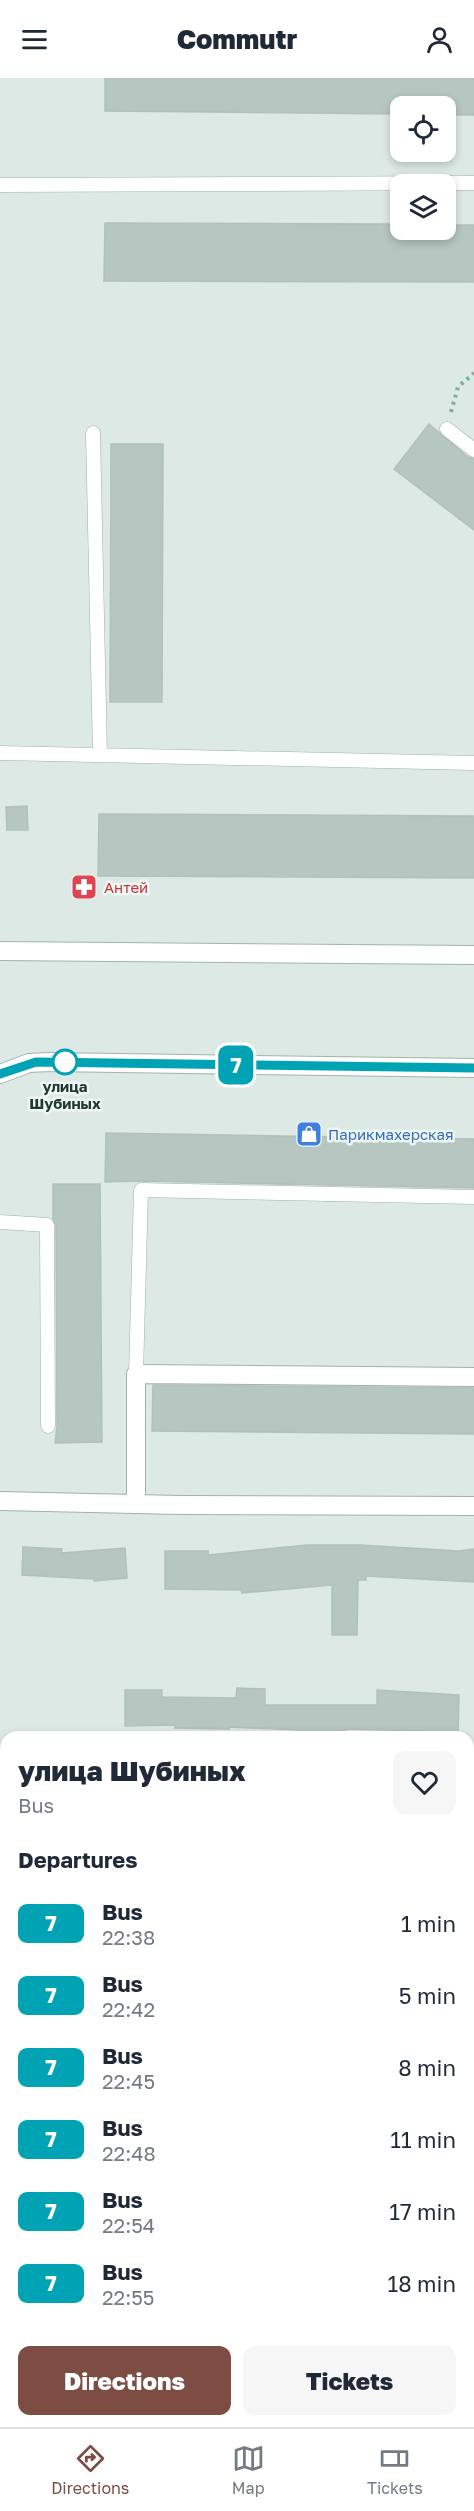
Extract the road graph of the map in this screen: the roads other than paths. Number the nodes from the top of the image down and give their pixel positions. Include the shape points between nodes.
1 (474, 183) edge
2 (0, 185) edge
3 (447, 429) road end
4 (93, 433) dead end
5 (474, 450) edge
6 (0, 753) edge
7 (100, 754) junction
8 (474, 764) edge
9 (0, 951) edge
10 (474, 955) edge
11 (474, 1068) edge
12 (0, 1074) edge
13 (474, 1197) edge
14 (0, 1222) edge
15 (136, 1374) junction
16 (474, 1377) edge
17 (48, 1426) dead end
18 (0, 1501) edge
19 (136, 1503) junction
20 (474, 1506) edge

1 - 2 lane
3 - 5 lane
4 - 7 lane
6 - 7 lane
7 - 8 lane
9 - 10 street
11 - 12 street via 43,1062
13 - 15 lane via 141,1190
14 - 17 lane via 47,1225
15 - 16 street
15 - 19 street
18 - 19 street
19 - 20 street

